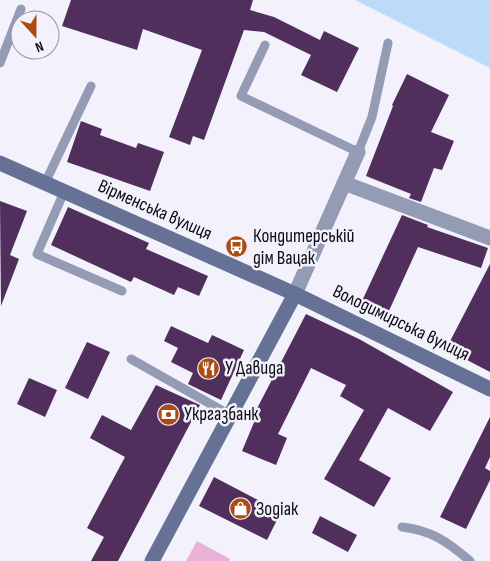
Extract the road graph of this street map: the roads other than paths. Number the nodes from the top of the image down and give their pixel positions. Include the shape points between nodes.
1 (21, 9) dead end
2 (388, 43) dead end
3 (265, 45) dead end
4 (0, 63) edge
5 (91, 86) dead end
6 (358, 152) junction
7 (0, 163) edge
8 (45, 183) junction
9 (344, 183) junction
10 (64, 192) junction
11 (490, 238) edge
12 (122, 292) dead end
13 (295, 294) junction
14 (131, 359) dead end
15 (490, 389) edge
16 (230, 416) junction
17 (402, 527) dead end
18 (152, 561) edge
19 (470, 561) edge

1 - 4 lane
2 - 6 lane via 372,117
3 - 6 lane via 241,96
5 - 8 lane
6 - 9 street
7 - 8 main road, Вірменська вулиця
8 - 10 main road, Вірменська вулиця
9 - 11 street
9 - 13 street
10 - 12 lane via 37,254
10 - 13 main road, Вірменська вулиця
13 - 15 main road, Володимирська вулиця
13 - 16 main road
14 - 16 lane
16 - 18 main road
17 - 19 lane via 424,530 448,543

